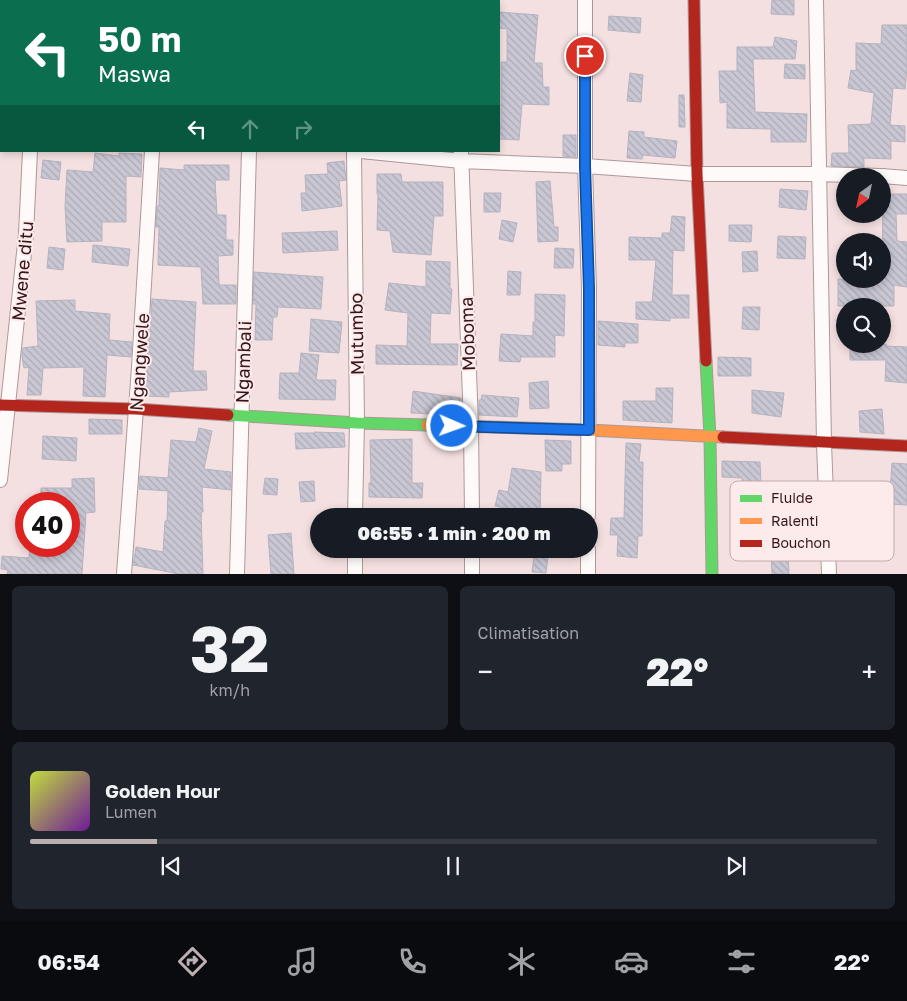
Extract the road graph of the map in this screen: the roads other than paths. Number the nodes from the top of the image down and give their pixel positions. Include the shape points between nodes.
1 (585, 0) edge
2 (694, 0) edge
3 (816, 0) edge
4 (30, 152) edge
5 (152, 152) edge
6 (249, 152) edge
7 (354, 152) edge
8 (381, 152) edge
9 (461, 156) edge
10 (585, 166) junction
11 (697, 174) junction
12 (819, 174) junction
13 (836, 175) edge
14 (891, 177) edge
15 (907, 178) edge
16 (4, 405) edge
17 (136, 408) junction
18 (242, 416) junction
19 (357, 423) junction
20 (471, 426) junction
21 (589, 430) junction
22 (710, 437) junction
23 (824, 443) junction
24 (907, 446) edge
25 (0, 480) edge
26 (825, 481) edge
27 (355, 508) edge
28 (472, 508) edge
29 (588, 508) edge
30 (355, 558) edge
31 (472, 558) edge
32 (588, 558) edge
33 (829, 561) edge
34 (124, 574) edge
35 (237, 574) edge
36 (355, 574) edge
37 (472, 574) edge
38 (588, 574) edge
39 (712, 574) edge
40 (829, 574) edge

1 - 10 street
2 - 11 street
3 - 12 street
4 - 16 street, Mwene ditu via 26,234
5 - 17 street, Ngangwele
6 - 18 street, Ngambali
7 - 19 street, Mutumbo
8 - 9 street
9 - 10 street
9 - 20 street, Moboma
10 - 11 street
10 - 21 street
11 - 12 street
11 - 22 street
12 - 13 street
12 - 23 street
14 - 15 street
16 - 17 street
16 - 25 street, Mwene ditu
17 - 18 street
17 - 34 street, Ngangwele
18 - 19 street
18 - 35 street, Ngambali
19 - 20 street
19 - 27 street, Mutumbo
20 - 21 street
20 - 28 street, Moboma
21 - 22 street
21 - 29 street
22 - 23 street
22 - 39 street
23 - 24 street
23 - 26 street
30 - 36 street
31 - 37 street
32 - 38 street
33 - 40 street

